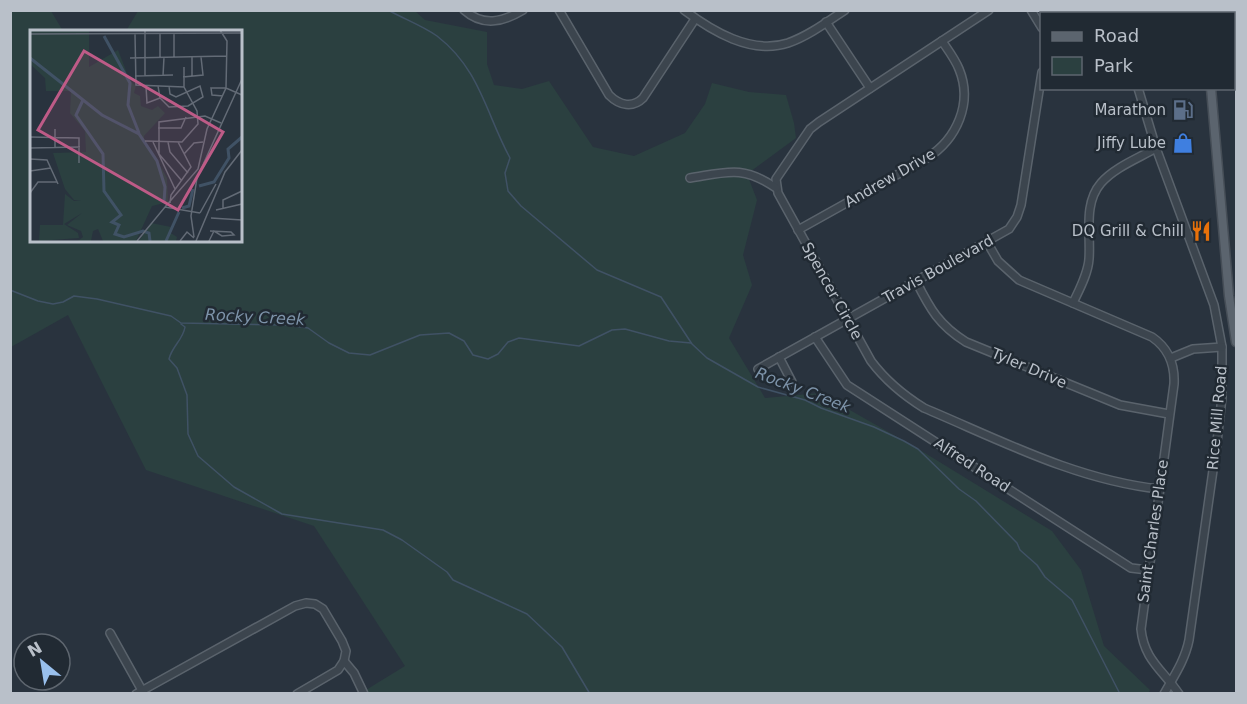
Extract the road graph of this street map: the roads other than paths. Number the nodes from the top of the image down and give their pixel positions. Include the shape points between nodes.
1 (464, 10) edge
2 (523, 10) edge
3 (559, 10) edge
4 (684, 10) edge
5 (845, 10) edge
6 (989, 10) edge
7 (1031, 10) edge
8 (695, 19) junction
9 (826, 22) junction
10 (1040, 26) edge
11 (942, 41) junction
12 (1040, 79) edge
13 (870, 88) junction
14 (1139, 90) edge
15 (1211, 90) edge
16 (1156, 148) junction
17 (690, 178) dead end
18 (776, 188) junction
19 (798, 230) junction
20 (987, 242) junction
21 (916, 281) junction
22 (1073, 303) junction
23 (848, 320) junction
24 (815, 338) junction
25 (1236, 342) edge
26 (1222, 347) junction
27 (779, 357) junction
28 (1171, 358) junction
29 (758, 369) dead end
30 (792, 382) dead end
31 (1169, 414) junction
32 (1159, 489) junction
33 (1148, 570) junction
34 (110, 633) dead end
35 (344, 661) junction
36 (1171, 683) junction
37 (141, 692) edge
38 (297, 693) edge
39 (364, 693) edge
40 (1164, 693) edge
41 (1179, 693) edge

1 - 2 street via 480,20 497,22
3 - 8 street via 609,95 627,105 643,98
4 - 8 street
5 - 9 street
6 - 11 street
7 - 10 street
8 - 9 street via 740,42 766,46 789,42
9 - 13 street
11 - 13 street
11 - 19 street, Andrew Drive via 960,72 964,93 962,113 950,138 927,158
12 - 20 street, Travis Boulevard via 1021,205 1009,229
13 - 18 street via 810,129 778,176
14 - 16 street, Rice Mill Road
15 - 25 main road via 1228,296
16 - 22 street via 1113,173 1094,193 1089,215 1089,261
16 - 26 street, Rice Mill Road via 1211,296
17 - 18 street via 740,172 756,175
18 - 19 street, Spencer Circle
19 - 23 street, Spencer Circle
20 - 21 street, Travis Boulevard
20 - 22 street via 998,261 1019,280
21 - 23 street, Travis Boulevard
21 - 31 street, Tyler Drive via 940,322 966,342 1120,405
22 - 28 street via 1152,337
23 - 24 street, Travis Boulevard
23 - 32 street, Spencer Circle via 878,370 904,396 924,408 1072,470 1102,480
24 - 27 street, Travis Boulevard
24 - 33 street, Alfred Road via 847,385 1131,567
26 - 28 street via 1193,349
26 - 36 street, Rice Mill Road via 1219,426 1189,640
27 - 29 street, Travis Boulevard
27 - 30 street
28 - 31 street, Saint Charles Place via 1174,379
31 - 32 street, Saint Charles Place
32 - 33 street, Saint Charles Place
33 - 36 street, Saint Charles Place via 1142,637 1154,664
34 - 37 street
35 - 37 street via 344,647 327,613 306,603 294,606
35 - 38 street via 338,670
35 - 39 street
36 - 40 street, Rice Mill Road
36 - 41 street, Saint Charles Place

